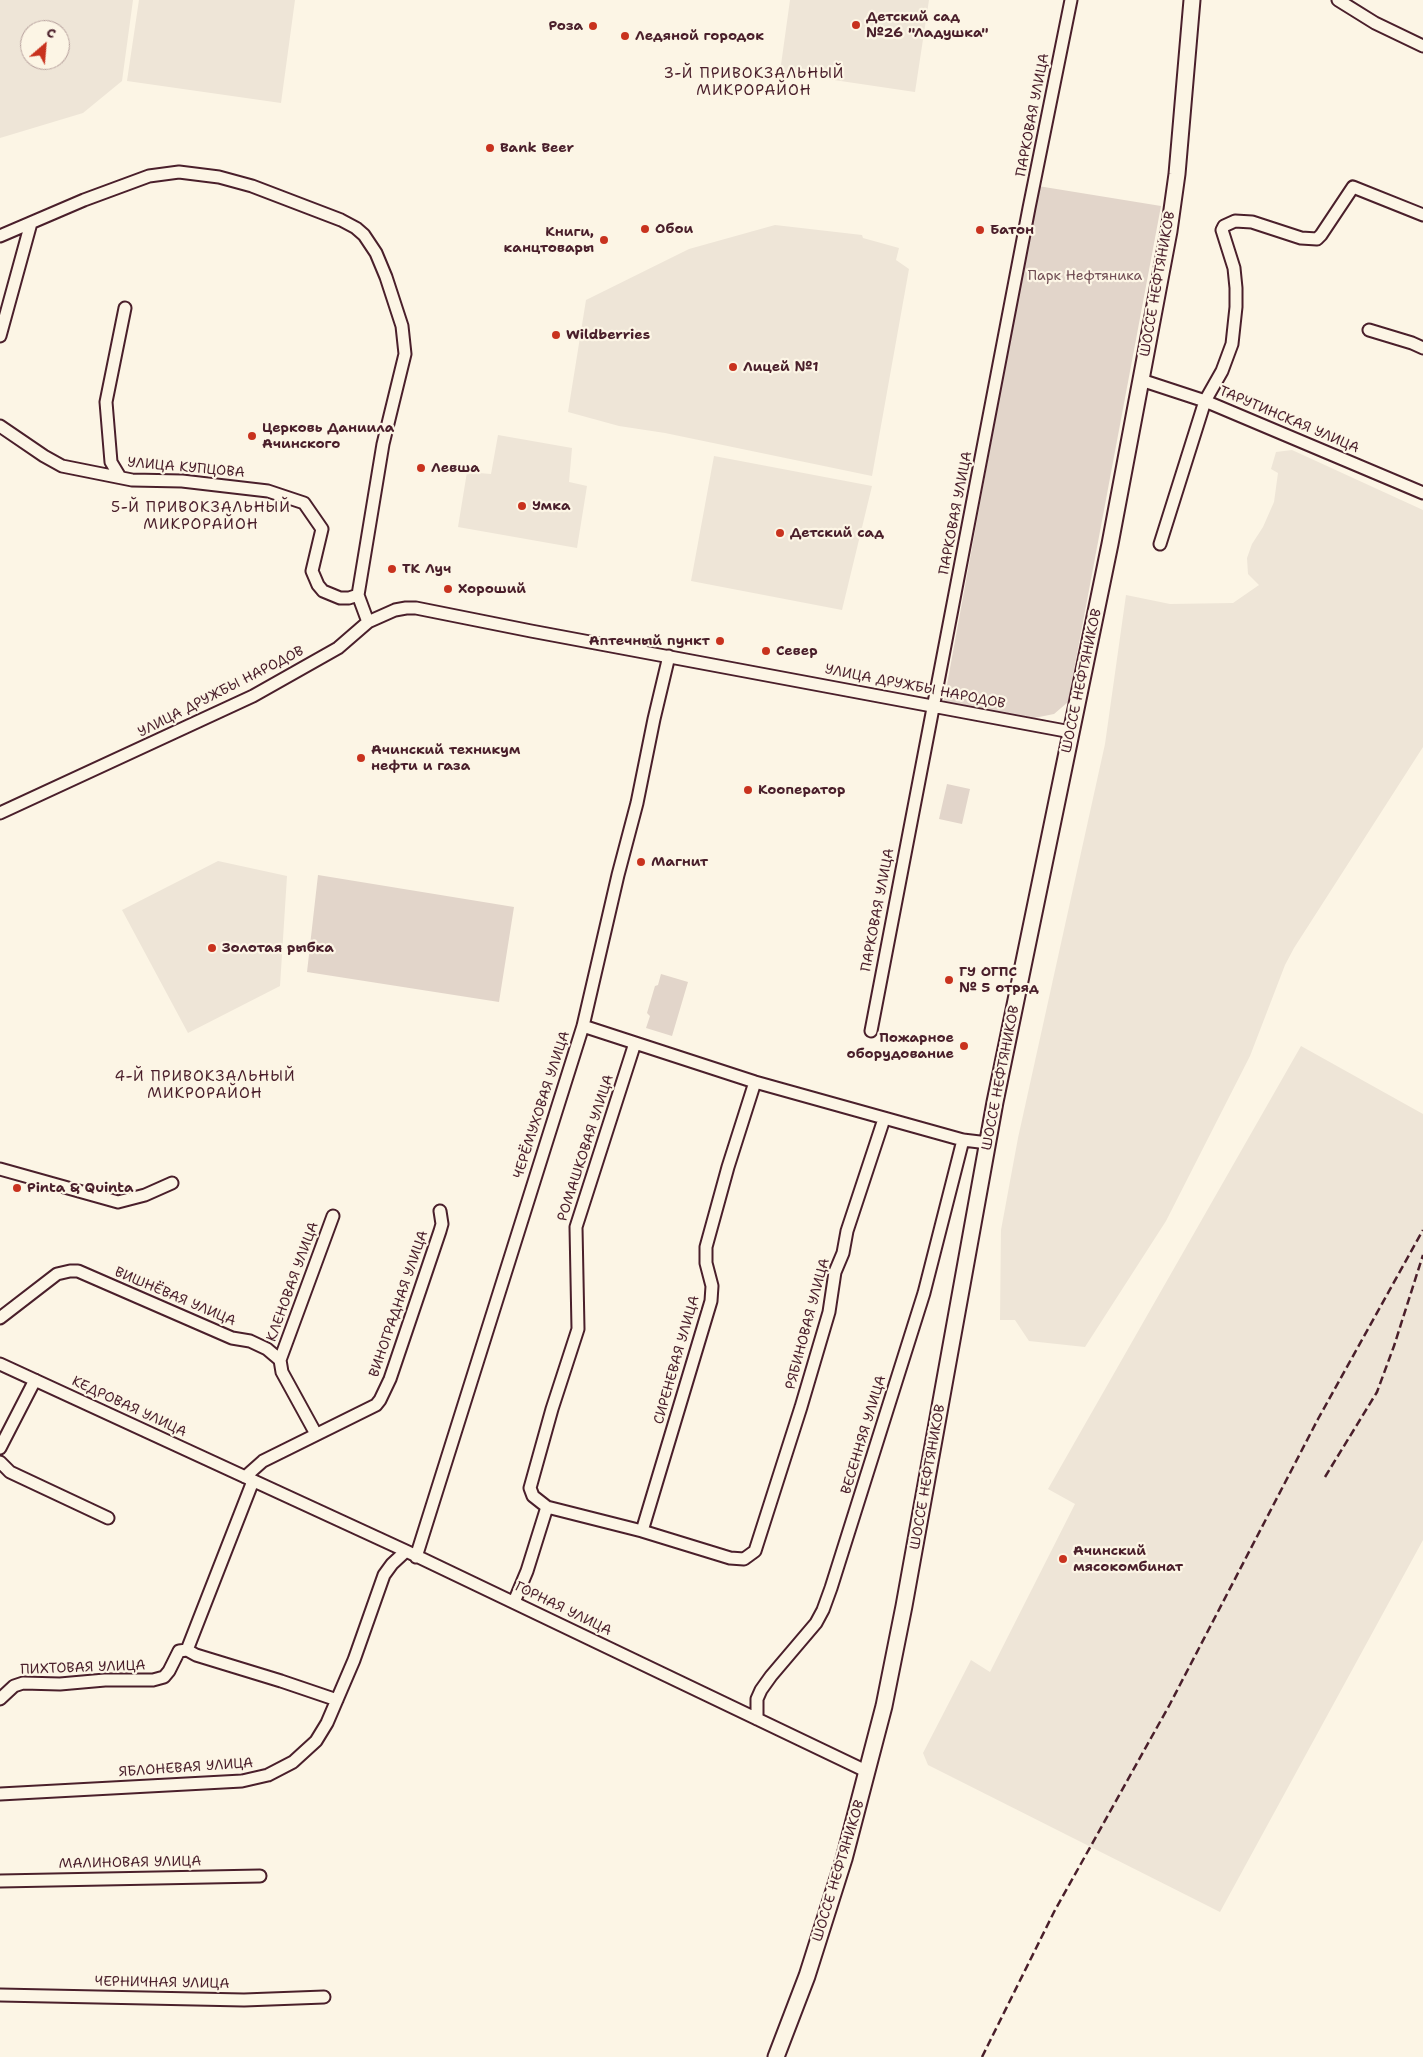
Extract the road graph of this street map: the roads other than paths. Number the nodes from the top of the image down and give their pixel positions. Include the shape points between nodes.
1 (1071, 0) edge
2 (1192, 0) edge
3 (1338, 0) edge
4 (1423, 46) edge
5 (1423, 215) edge
6 (31, 223) junction
7 (0, 236) edge
8 (125, 308) dead end
9 (1369, 330) dead end
10 (0, 336) edge
11 (1423, 348) edge
12 (1141, 380) junction
13 (1205, 401) junction
14 (0, 426) edge
15 (120, 477) junction
16 (1423, 493) edge
17 (1160, 544) dead end
18 (358, 594) junction
19 (368, 622) junction
20 (669, 656) junction
21 (934, 706) junction
22 (1071, 732) junction
23 (0, 813) edge
24 (583, 1026) junction
25 (871, 1031) dead end
26 (635, 1043) junction
27 (755, 1082) junction
28 (884, 1119) junction
29 (963, 1140) junction
30 (988, 1143) junction
31 (0, 1169) edge
32 (172, 1183) dead end
33 (440, 1210) dead end
34 (334, 1216) dead end
35 (0, 1318) edge
36 (280, 1360) junction
37 (0, 1364) edge
38 (35, 1380) junction
39 (316, 1434) junction
40 (0, 1448) edge
41 (0, 1462) edge
42 (249, 1479) junction
43 (548, 1507) junction
44 (108, 1518) dead end
45 (642, 1531) junction
46 (411, 1554) junction
47 (514, 1602) junction
48 (187, 1650) junction
49 (0, 1699) edge
50 (337, 1700) junction
51 (757, 1719) junction
52 (868, 1772) junction
53 (0, 1794) edge
54 (260, 1876) dead end
55 (0, 1881) edge
56 (0, 1995) edge
57 (324, 1997) dead end
58 (776, 2057) edge

1 - 21 street, ПАРКОВАЯ УЛИЦА
2 - 12 main road, ШОССЕ НЕФТЯНИКОВ via 1169,231
3 - 4 street
5 - 13 street via 1353,187 1322,236 1316,239 1301,238 1252,222 1235,221 1224,226 1222,230 1234,268 1236,307 1232,344 1222,371
6 - 7 street
6 - 10 street
6 - 18 street via 149,176 179,172 219,177 252,186 341,220 364,235 386,277 402,326 405,354 383,444
8 - 15 street via 106,402 111,462
9 - 11 street
12 - 13 street, ТАРУТИНСКАЯ УЛИЦА
12 - 22 main road, ШОССЕ НЕФТЯНИКОВ
13 - 16 street, ТАРУТИНСКАЯ УЛИЦА
13 - 17 street
14 - 15 street, УЛИЦА КУПЦОВА via 62,466
15 - 18 street, УЛИЦА КУПЦОВА via 268,491 304,503 322,529 312,571 318,585 324,592 340,598
18 - 19 street
19 - 20 street, УЛИЦА ДРУЖБЫ НАРОДОВ via 395,610 416,608
19 - 23 street, УЛИЦА ДРУЖБЫ НАРОДОВ via 338,648 253,696
20 - 21 street, УЛИЦА ДРУЖБЫ НАРОДОВ
20 - 24 street, ЧЕРЁМУХОВАЯ УЛИЦА via 638,803
21 - 22 street, УЛИЦА ДРУЖБЫ НАРОДОВ
21 - 25 street, ПАРКОВАЯ УЛИЦА
22 - 30 main road, ШОССЕ НЕФТЯНИКОВ
24 - 26 street
24 - 46 street, ЧЕРЁМУХОВАЯ УЛИЦА
26 - 27 street
26 - 43 street, РОМАШКОВАЯ УЛИЦА via 576,1227 578,1329 531,1481 533,1496
27 - 28 street
27 - 45 street, СИРЕНЕВАЯ УЛИЦА via 706,1247 711,1301
28 - 29 street
28 - 45 street, РЯБИНОВАЯ УЛИЦА via 847,1231 843,1253 834,1272 829,1312 758,1545 744,1559 730,1558
29 - 30 street
29 - 51 street, ВЕСЕННЯЯ УЛИЦА via 924,1293 831,1588 816,1623 761,1690 757,1699
30 - 52 main road, ШОССЕ НЕФТЯНИКОВ via 904,1606
31 - 32 street via 118,1202
33 - 39 street, ВИНОГРАДНАЯ УЛИЦА via 440,1231 384,1394 376,1405
34 - 36 street, КЛЕНОВАЯ УЛИЦА
35 - 36 street, ВИШНЁВАЯ УЛИЦА via 56,1274 78,1272 232,1338 250,1341
36 - 39 street via 282,1372
37 - 38 street, КЕДРОВАЯ УЛИЦА
38 - 40 street
38 - 42 street, КЕДРОВАЯ УЛИЦА
39 - 42 street, ВИНОГРАДНАЯ УЛИЦА via 263,1461
41 - 44 street via 10,1472
42 - 46 street, ГОРНАЯ УЛИЦА
42 - 48 street, ВИНОГРАДНАЯ УЛИЦА
43 - 45 street
43 - 47 street via 528,1571
46 - 47 street, ГОРНАЯ УЛИЦА
46 - 50 street, ЧЕРЁМУХОВАЯ УЛИЦА via 392,1564 384,1575
47 - 51 street, ГОРНАЯ УЛИЦА
48 - 49 street, ПИХТОВАЯ УЛИЦА via 179,1651 164,1677 153,1680 23,1683 14,1686
48 - 50 street
50 - 53 street, ЯБЛОНЕВАЯ УЛИЦА via 316,1741 305,1752 279,1770 257,1779
51 - 52 street, ГОРНАЯ УЛИЦА
52 - 58 main road, ШОССЕ НЕФТЯНИКОВ via 807,1976
54 - 55 street, МАЛИНОВАЯ УЛИЦА
56 - 57 street, ЧЕРНИЧНАЯ УЛИЦА via 244,2000

